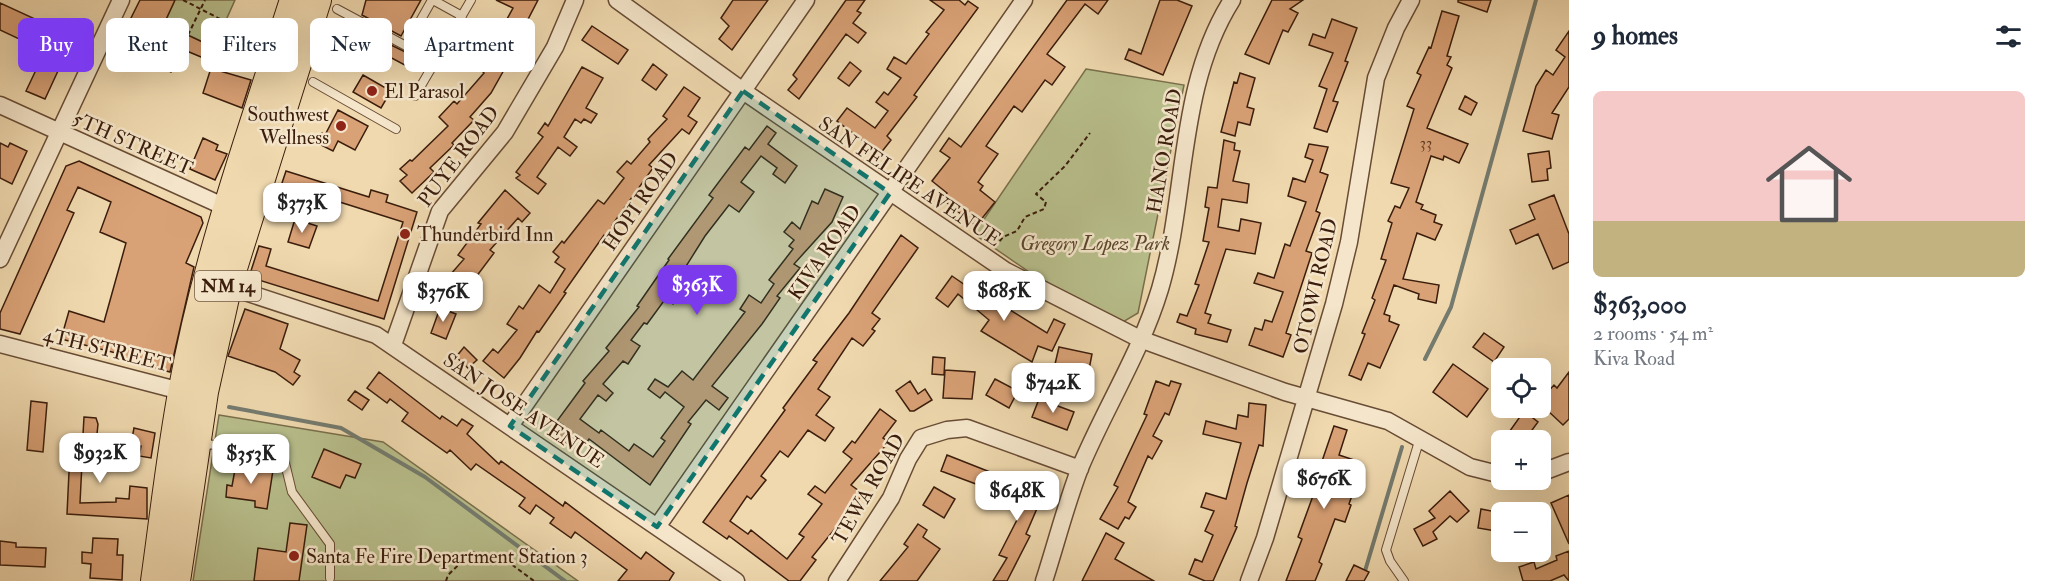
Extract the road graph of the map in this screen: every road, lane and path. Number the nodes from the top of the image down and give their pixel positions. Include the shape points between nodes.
1 (121, 0) edge
2 (183, 0) edge
3 (206, 0) edge
4 (432, 0) edge
5 (471, 0) edge
6 (575, 0) edge
7 (617, 0) edge
8 (806, 0) edge
9 (1023, 0) edge
10 (1232, 0) edge
11 (1411, 0) edge
12 (327, 5) edge
13 (201, 8) junction
14 (462, 16) junction
15 (220, 18) edge
16 (303, 19) edge
17 (189, 33) edge
18 (313, 82) dead end
19 (743, 91) junction
20 (415, 96) dead end
21 (0, 105) edge
22 (396, 129) dead end
23 (59, 133) junction
24 (1090, 133) dead end
25 (890, 193) junction
26 (238, 212) junction
27 (4, 238) edge
28 (992, 252) dead end
29 (0, 259) edge
30 (218, 280) junction
31 (1140, 339) junction
32 (0, 344) edge
33 (393, 345) junction
34 (194, 390) junction
35 (1307, 398) junction
36 (510, 426) junction
37 (1420, 438) junction
38 (185, 446) junction
39 (1569, 462) edge
40 (1080, 469) junction
41 (1551, 469) edge
42 (1491, 472) edge
43 (657, 526) junction
44 (330, 578) dead end
45 (154, 581) edge
46 (177, 581) edge
47 (446, 581) edge
48 (534, 581) edge
49 (736, 581) edge
50 (837, 581) edge
51 (1044, 581) edge
52 (1249, 581) edge
53 (1404, 581) edge

1 - 23 street
2 - 13 path
3 - 13 path
4 - 12 lane via 406,46
4 - 14 lane
5 - 14 lane
6 - 33 street, PUYE ROAD via 555,47 505,132 440,211
7 - 19 street, SAN FELIPE AVENUE
8 - 19 street, HOPI ROAD
9 - 25 street, KIVA ROAD
10 - 31 street, HANO ROAD via 1220,18 1199,72 1164,275
11 - 35 street, OTOWI ROAD via 1376,78 1349,242
12 - 16 main road, NM 14
13 - 15 path
13 - 17 path
14 - 20 lane
16 - 26 main road, NM 14
18 - 22 lane
19 - 25 street, SAN FELIPE AVENUE
19 - 36 street, HOPI ROAD
21 - 23 street, 5TH STREET
23 - 26 street, 5TH STREET
23 - 27 street
24 - 28 path via 1065,166 1036,194 1046,202 1044,209 1025,217 1017,231 1003,237
25 - 31 street, SAN FELIPE AVENUE via 1006,272
25 - 43 street, KIVA ROAD
26 - 30 main road, NM 14
27 - 29 street
30 - 33 street, SAN JOSE AVENUE via 376,335
30 - 34 main road, NM 14
31 - 35 street, SAN FELIPE AVENUE
31 - 40 street, HANO ROAD
32 - 34 street, 4TH STREET via 169,388
33 - 36 street, SAN JOSE AVENUE
34 - 38 main road, NM 14
35 - 37 street, SAN FELIPE AVENUE via 1388,421
35 - 52 street, OTOWI ROAD
36 - 43 street, SAN JOSE AVENUE
37 - 42 street, SAN FELIPE AVENUE via 1470,467
37 - 53 lane via 1386,550
38 - 44 lane via 272,448 284,459 292,492 330,544
38 - 45 main road, NM 14
38 - 46 main road, NM 14
39 - 41 street
40 - 50 street, TEWA ROAD via 967,428 921,438 891,498
40 - 51 street, HANO ROAD
43 - 49 street, SAN JOSE AVENUE
47 - 48 path via 472,552 503,558

